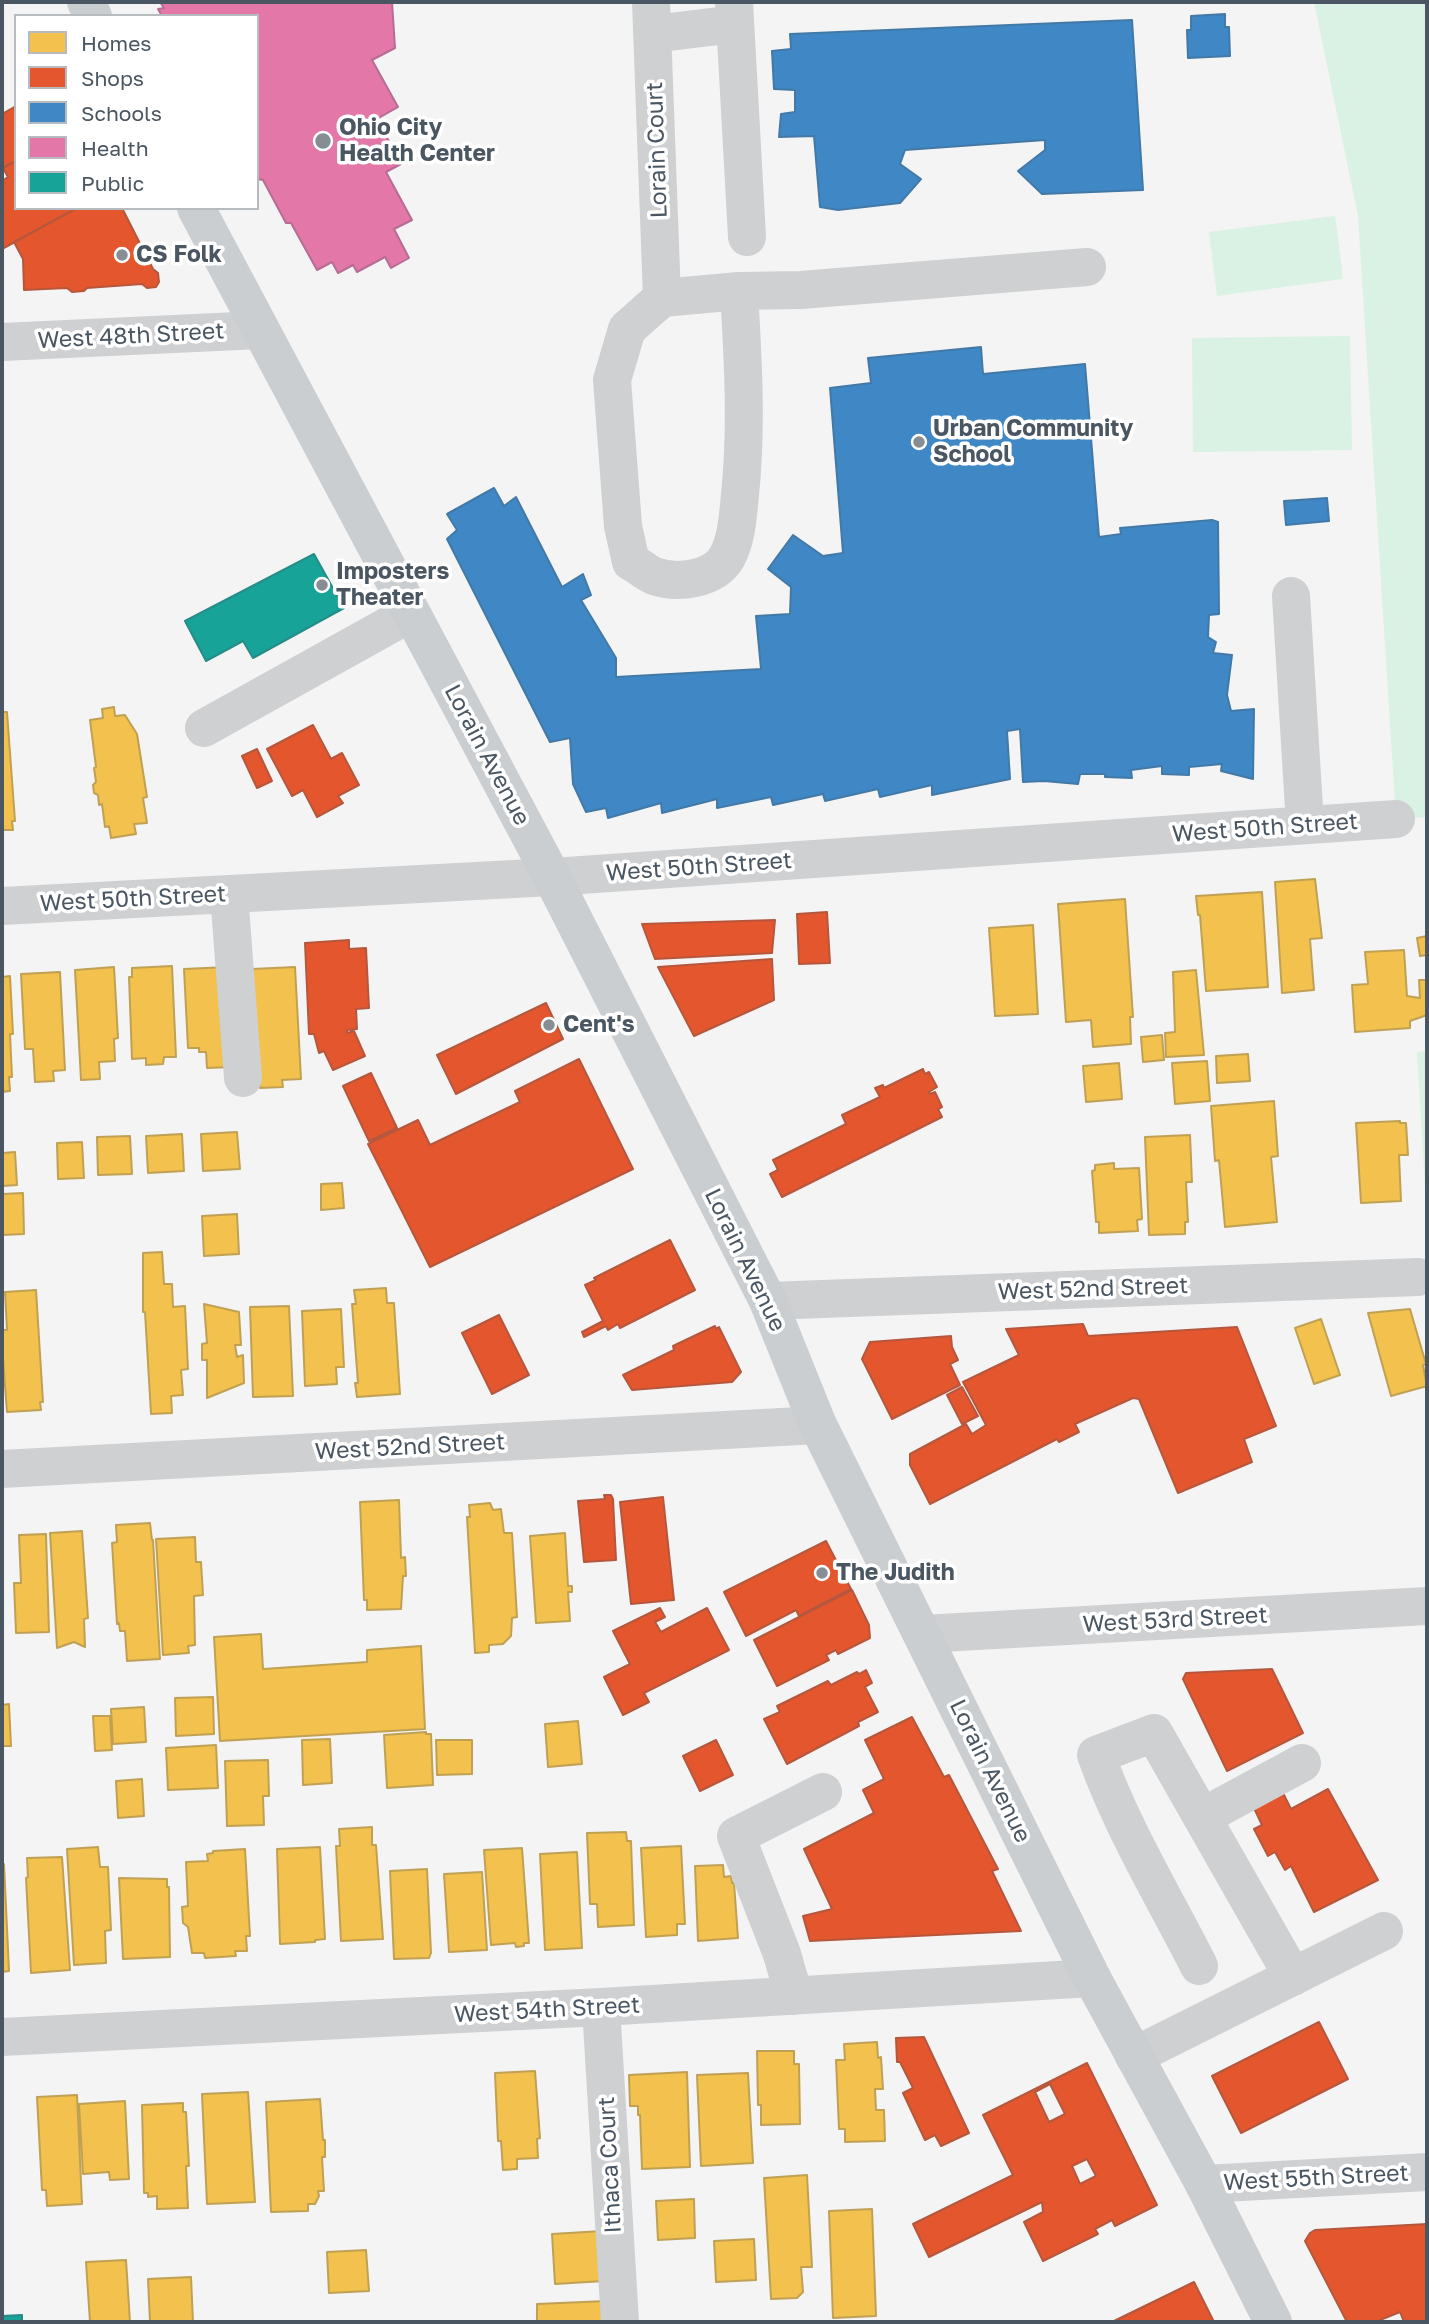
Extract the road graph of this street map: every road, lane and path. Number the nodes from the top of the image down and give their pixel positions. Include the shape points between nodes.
1 (735, 13) edge
2 (652, 18) edge
3 (196, 210) edge
4 (747, 237) dead end
5 (1087, 267) dead end
6 (738, 291) junction
7 (662, 298) junction
8 (260, 330) junction
9 (2, 342) edge
10 (1291, 596) dead end
11 (411, 613) junction
12 (204, 728) dead end
13 (1396, 819) dead end
14 (1305, 825) junction
15 (552, 877) junction
16 (229, 894) junction
17 (2, 906) edge
18 (243, 1078) dead end
19 (1419, 1277) dead end
20 (768, 1301) junction
21 (818, 1425) junction
22 (2, 1469) edge
23 (1427, 1606) edge
24 (923, 1634) junction
25 (1302, 1763) dead end
26 (823, 1792) dead end
27 (1202, 1817) junction
28 (1384, 1931) dead end
29 (1199, 1966) dead end
30 (1293, 1977) junction
31 (1091, 1978) junction
32 (794, 1996) junction
33 (601, 2007) junction
34 (2, 2037) edge
35 (1134, 2056) junction
36 (1427, 2172) edge
37 (1204, 2184) junction
38 (620, 2322) edge
39 (1273, 2322) edge

1 - 2 street
1 - 4 street
2 - 7 street, Lorain Court
3 - 8 main road, Lorain Avenue
5 - 6 street
6 - 7 street
6 - 7 street via 744,461 737,524 726,558 704,577 655,576 631,562 623,526 612,380 627,329
8 - 9 street, West 48th Street
8 - 11 main road, Lorain Avenue
10 - 14 street
11 - 12 street
11 - 15 main road, Lorain Avenue
13 - 14 street, West 50th Street
14 - 15 street, West 50th Street
15 - 16 street, West 50th Street
15 - 20 main road, Lorain Avenue
16 - 17 street, West 50th Street
16 - 18 street
19 - 20 street, West 52nd Street
20 - 21 main road, Lorain Avenue
21 - 22 street, West 52nd Street
21 - 24 main road, Lorain Avenue
23 - 24 street, West 53rd Street
24 - 31 main road, Lorain Avenue
25 - 27 street
26 - 32 street via 736,1836
27 - 29 street via 1154,1733 1096,1755
27 - 30 street
28 - 30 street
30 - 35 street
31 - 32 street, West 54th Street
31 - 35 main road, Lorain Avenue
32 - 33 street, West 54th Street
33 - 34 street, West 54th Street
33 - 38 street, Ithaca Court
35 - 37 main road, Lorain Avenue
36 - 37 street, West 55th Street
37 - 39 main road, Lorain Avenue

